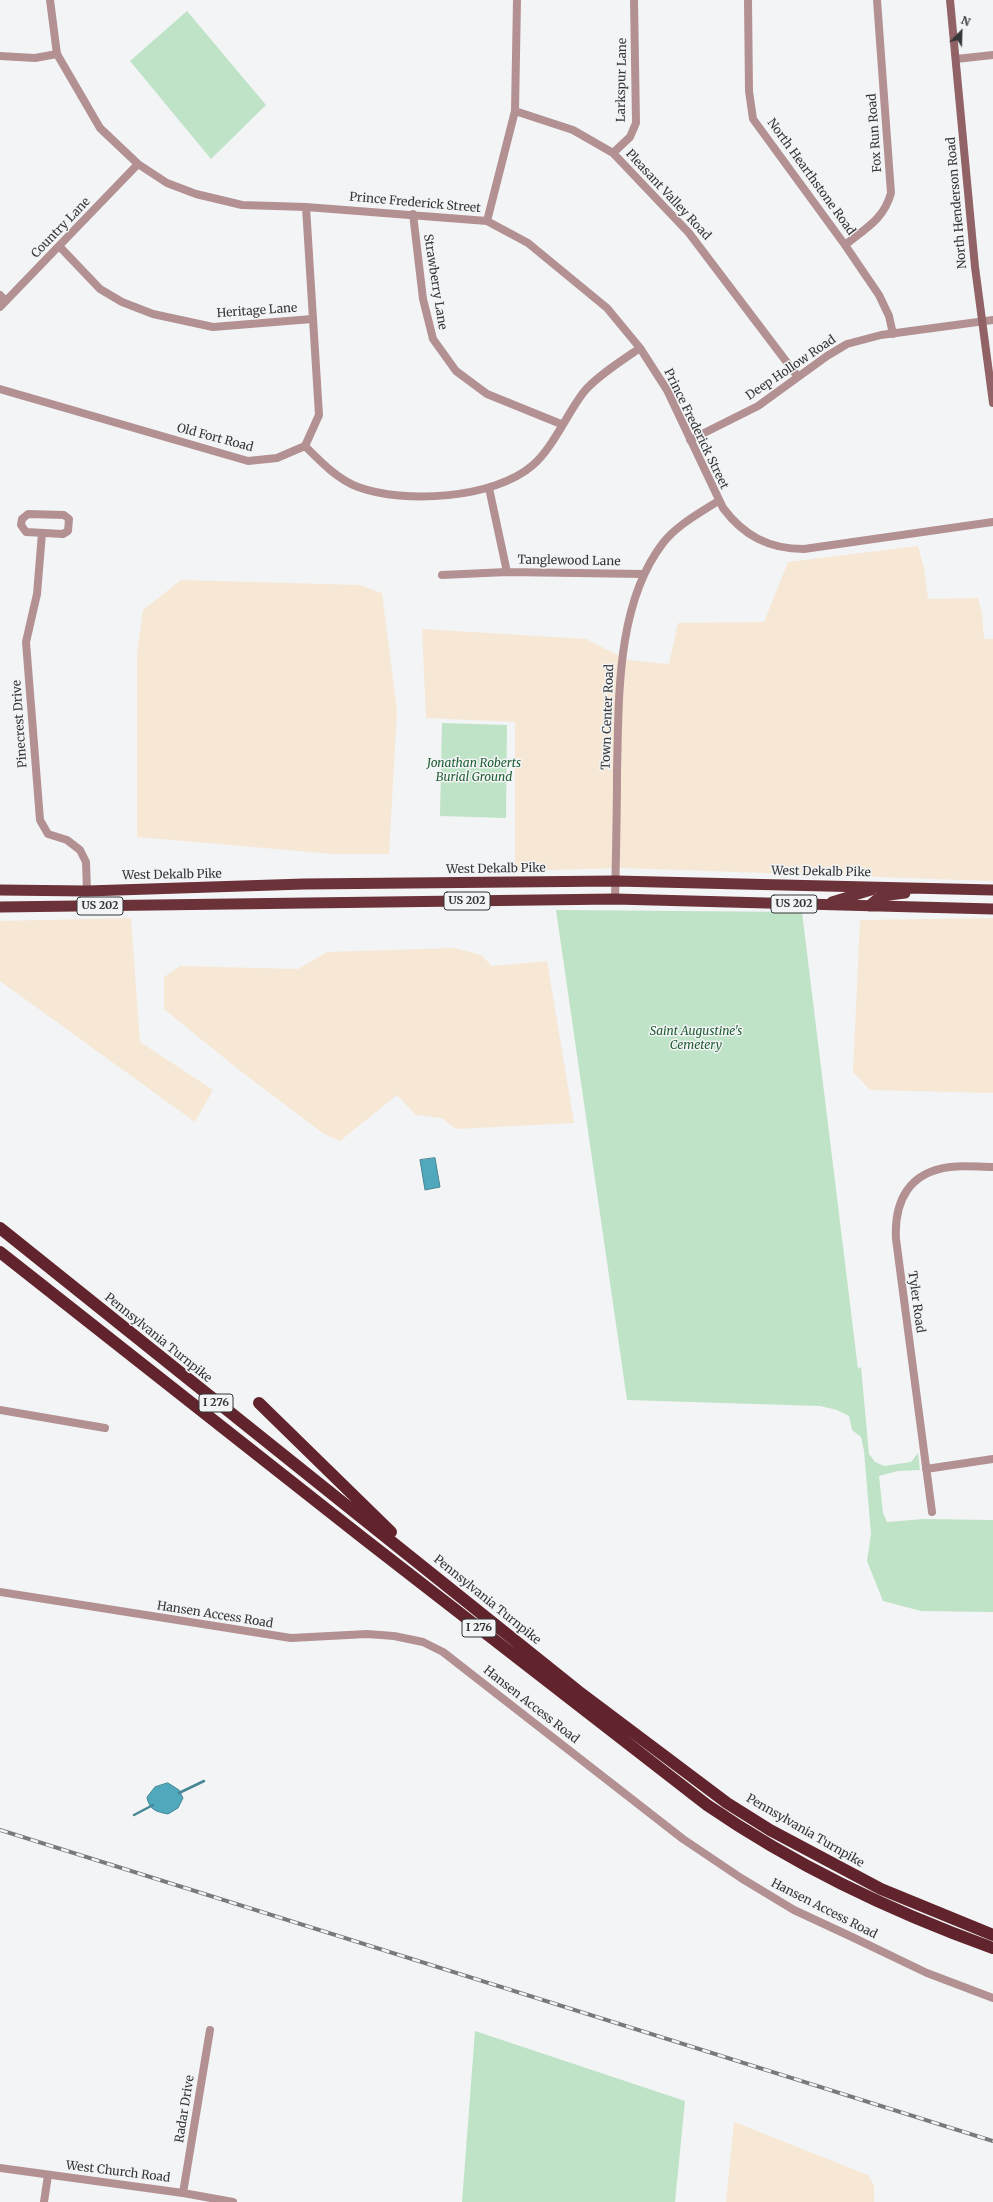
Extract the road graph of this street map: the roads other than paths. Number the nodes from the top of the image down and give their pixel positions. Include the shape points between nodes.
1 (50, 0) edge
2 (517, 0) edge
3 (634, 0) edge
4 (748, 0) edge
5 (877, 0) edge
6 (950, 0) edge
7 (57, 54) junction
8 (993, 55) edge
9 (0, 56) edge
10 (956, 59) junction
11 (515, 111) junction
12 (613, 153) junction
13 (138, 164) junction
14 (306, 207) junction
15 (413, 214) junction
16 (487, 221) junction
17 (845, 244) junction
18 (60, 247) junction
19 (2, 301) edge
20 (312, 319) junction
21 (993, 320) edge
22 (981, 321) junction
23 (893, 334) junction
24 (640, 348) junction
25 (798, 377) junction
26 (0, 389) edge
27 (993, 403) edge
28 (561, 424) junction
29 (690, 440) junction
30 (305, 446) junction
31 (488, 488) junction
32 (718, 500) junction
33 (993, 522) edge
34 (42, 533) junction
35 (507, 572) junction
36 (643, 574) junction
37 (442, 575) dead end
38 (616, 881) junction
39 (879, 886) junction
40 (938, 889) junction
41 (0, 890) edge
42 (87, 890) junction
43 (993, 890) edge
44 (615, 899) junction
45 (826, 904) junction
46 (869, 906) junction
47 (0, 907) edge
48 (993, 909) edge
49 (993, 1167) edge
50 (0, 1228) edge
51 (0, 1252) edge
52 (259, 1403) dead end
53 (0, 1410) edge
54 (105, 1428) dead end
55 (993, 1459) edge
56 (926, 1469) junction
57 (932, 1512) dead end
58 (434, 1575) junction
59 (0, 1592) edge
60 (993, 1935) edge
61 (993, 1948) edge
62 (993, 1998) edge
63 (210, 2030) dead end
64 (0, 2168) edge
65 (48, 2175) junction
66 (184, 2193) junction
67 (44, 2202) edge
68 (233, 2202) edge

1 - 7 street, Prince Frederick Street
2 - 11 street
3 - 12 street, Larkspur Lane via 636,123 630,137
4 - 17 street, North Hearthstone Road via 749,91 753,119
5 - 17 street, Fox Run Road via 891,193 887,206 879,218
6 - 10 main road, North Henderson Road
7 - 9 street via 35,58
7 - 13 street, Prince Frederick Street via 100,128
8 - 10 street
10 - 22 main road, North Henderson Road
11 - 12 street, Pleasant Valley Road via 573,130
11 - 16 street
12 - 25 street, Pleasant Valley Road via 689,233
13 - 14 street, Prince Frederick Street via 167,183 196,194 242,205
13 - 18 street, Country Lane
14 - 15 street, Prince Frederick Street
14 - 20 street
15 - 16 street, Prince Frederick Street
15 - 28 street, Strawberry Lane via 423,299 432,339 456,371 487,394
16 - 24 street, Prince Frederick Street via 528,243 567,273 607,308
17 - 23 street, North Hearthstone Road via 879,295 889,316
18 - 19 street, Country Lane
18 - 20 street, Heritage Lane via 100,289 122,302 153,314 213,327
20 - 30 street via 319,415
21 - 22 street, Deep Hollow Road
22 - 23 street, Deep Hollow Road
22 - 27 main road, North Henderson Road
23 - 25 street, Deep Hollow Road via 869,337 847,344
24 - 28 street via 584,391
24 - 29 street, Prince Frederick Street via 667,390
25 - 29 street, Deep Hollow Road via 758,406
26 - 30 street, Old Fort Road via 248,462 277,458
28 - 31 street via 533,465 513,479
29 - 32 street, Prince Frederick Street
30 - 31 street via 332,471 357,487 385,494 448,496
31 - 35 street, Tanglewood Lane
32 - 33 street, Prince Frederick Street via 736,525 754,538 773,546 793,549
32 - 36 street, Town Center Road via 664,542
34 - 34 street via 63,534 68,530 69,519 64,515 28,514 22,519 21,525 26,532
34 - 42 street, Pinecrest Drive via 37,594 26,642 40,820 48,834 67,840 80,850 86,862
35 - 36 street, Tanglewood Lane
35 - 37 street
36 - 38 street, Town Center Road via 631,617 620,679
38 - 39 highway, West Dekalb Pike / US 202
38 - 42 highway, West Dekalb Pike / US 202 via 304,884
38 - 44 street, Town Center Road
39 - 40 highway, West Dekalb Pike / US 202
39 - 45 highway via 869,892
40 - 43 highway, West Dekalb Pike / US 202
40 - 46 highway via 881,896
41 - 42 highway, West Dekalb Pike / US 202
44 - 45 highway, US 202
44 - 47 highway, US 202
45 - 46 highway, US 202
46 - 48 highway, US 202
49 - 56 street, Tyler Road via 950,1167 924,1175 902,1196 897,1210 896,1239
50 - 58 highway, Pennsylvania Turnpike / I 276
51 - 61 highway, I 276 via 707,1805 747,1832 839,1884 953,1934
52 - 58 highway
53 - 54 street
55 - 56 street
56 - 57 street, Tyler Road
58 - 60 highway, Pennsylvania Turnpike / I 276 via 578,1691 727,1803 764,1826 881,1889
59 - 62 street, Hansen Access Road via 291,1638 366,1634 423,1642 443,1652 683,1839 741,1878 794,1910 927,1973
63 - 66 street, Radar Drive
64 - 65 street, West Church Road
65 - 66 street, West Church Road
65 - 67 street
66 - 68 street, West Church Road

